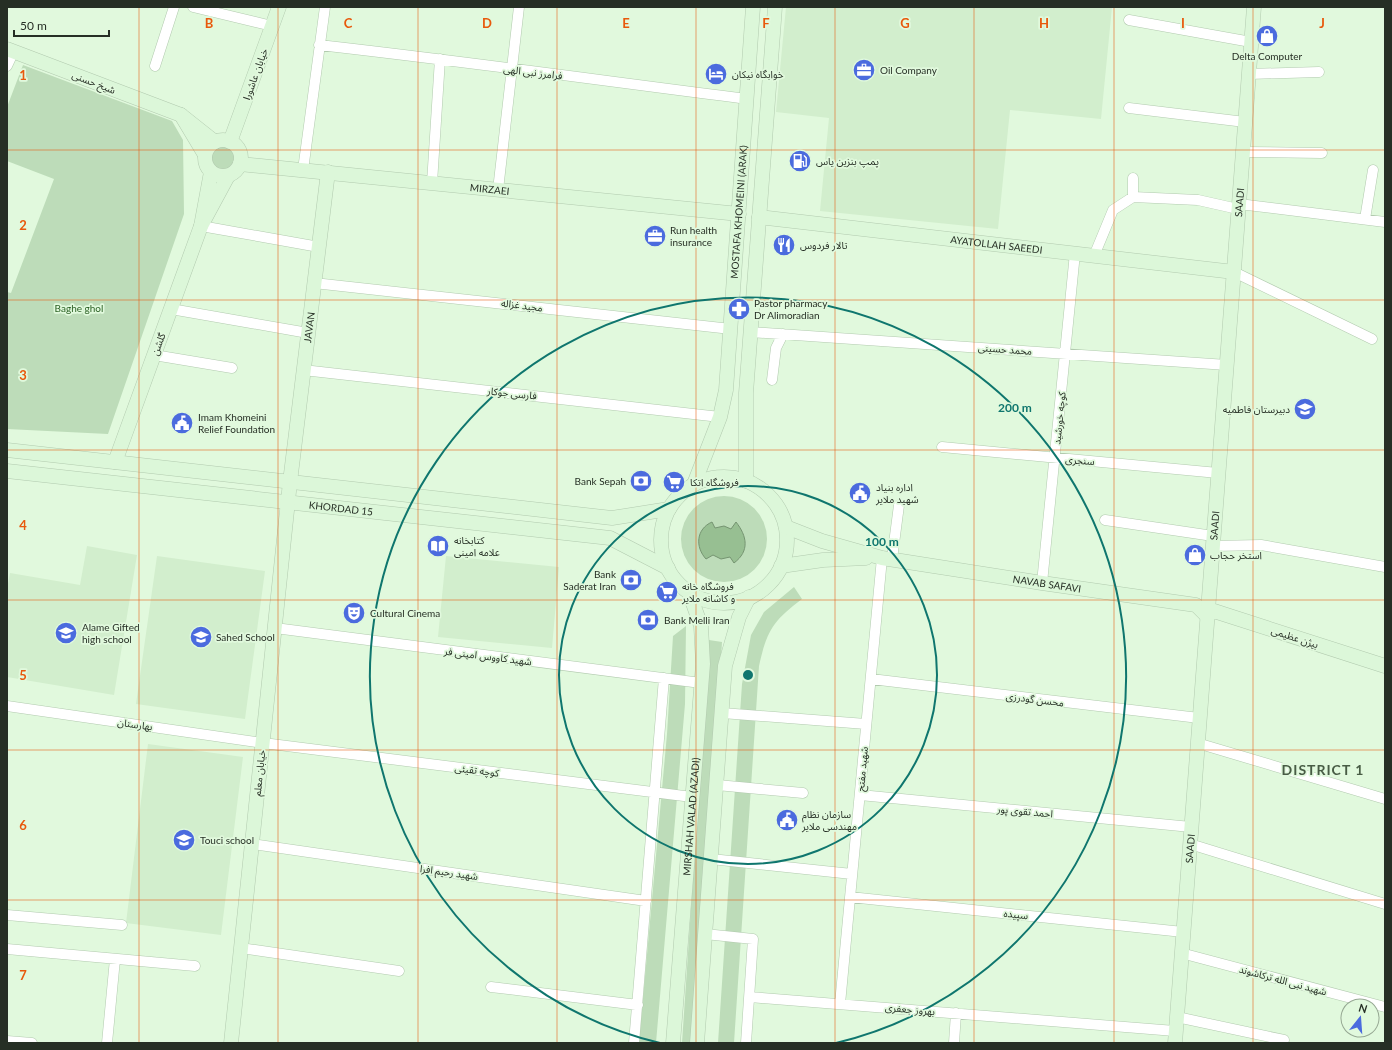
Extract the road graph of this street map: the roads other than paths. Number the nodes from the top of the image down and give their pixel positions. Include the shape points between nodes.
1 (174, 7) edge
2 (193, 7) edge
3 (279, 7) edge
4 (325, 7) edge
5 (519, 7) edge
6 (753, 7) edge
7 (775, 7) edge
8 (1254, 7) edge
9 (1129, 20) dead end
10 (272, 26) junction
11 (1251, 42) junction
12 (319, 45) junction
13 (10, 50) edge
14 (440, 59) junction
15 (7, 66) edge
16 (155, 66) dead end
17 (512, 70) junction
18 (1319, 72) dead end
19 (1249, 74) junction
20 (747, 99) junction
21 (1129, 108) dead end
22 (181, 115) junction
23 (1245, 122) junction
24 (216, 142) junction
25 (230, 142) junction
26 (1243, 152) junction
27 (1322, 153) dead end
28 (205, 155) junction
29 (240, 164) junction
30 (303, 170) junction
31 (1373, 170) dead end
32 (211, 172) junction
33 (328, 172) junction
34 (228, 176) junction
35 (1134, 178) dead end
36 (432, 183) junction
37 (498, 190) junction
38 (1133, 197) junction
39 (1239, 206) junction
40 (739, 214) junction
41 (759, 216) junction
42 (1365, 219) junction
43 (1385, 222) edge
44 (201, 226) junction
45 (319, 247) junction
46 (1075, 254) junction
47 (1094, 256) junction
48 (1234, 272) junction
49 (314, 283) junction
50 (171, 309) junction
51 (731, 329) junction
52 (750, 332) junction
53 (308, 333) junction
54 (783, 334) junction
55 (1372, 339) dead end
56 (1065, 353) junction
57 (154, 355) junction
58 (1226, 365) junction
59 (232, 368) dead end
60 (303, 370) junction
61 (772, 380) dead end
62 (720, 417) junction
63 (942, 447) dead end
64 (7, 450) edge
65 (1055, 458) junction
66 (115, 462) junction
67 (7, 471) edge
68 (1218, 473) junction
69 (746, 481) junction
70 (290, 482) junction
71 (694, 484) junction
72 (288, 503) junction
73 (899, 505) dead end
74 (669, 509) junction
75 (1105, 520) dead end
76 (786, 527) junction
77 (1213, 541) junction
78 (887, 558) junction
79 (781, 566) junction
80 (1385, 567) edge
81 (668, 568) junction
82 (1042, 583) junction
83 (689, 592) junction
84 (749, 597) junction
85 (1207, 616) junction
86 (275, 628) junction
87 (1385, 666) edge
88 (664, 678) junction
89 (871, 679) junction
90 (702, 684) junction
91 (7, 706) edge
92 (722, 713) junction
93 (1199, 718) junction
94 (866, 724) junction
95 (262, 743) junction
96 (1198, 743) junction
97 (716, 785) junction
98 (654, 792) junction
99 (803, 793) dead end
100 (860, 795) junction
101 (692, 797) junction
102 (1385, 799) edge
103 (1191, 827) junction
104 (252, 844) junction
105 (1190, 844) junction
106 (711, 859) junction
107 (852, 874) junction
108 (850, 897) junction
109 (646, 901) junction
110 (1385, 904) edge
111 (7, 915) edge
112 (122, 925) dead end
113 (1183, 932) junction
114 (705, 934) junction
115 (241, 948) junction
116 (7, 949) edge
117 (1181, 953) junction
118 (115, 959) junction
119 (195, 966) dead end
120 (399, 971) dead end
121 (491, 987) dead end
122 (750, 997) junction
123 (840, 1004) junction
124 (638, 1005) junction
125 (1385, 1007) edge
126 (956, 1013) junction
127 (1176, 1030) edge
128 (1284, 1040) dead end
129 (7, 1041) edge
130 (32, 1043) edge
131 (107, 1043) edge
132 (231, 1043) edge
133 (634, 1043) edge
134 (673, 1043) edge
135 (697, 1043) edge
136 (746, 1043) edge
137 (954, 1043) edge

1 - 16 street
2 - 10 street
3 - 10 main road, خیابان عاشورا
4 - 12 street
5 - 17 street
6 - 20 main road, MOSTAFA KHOMEINI (ARAK)
7 - 41 main road, MOSTAFA KHOMEINI (ARAK)
8 - 11 main road, SAADI
9 - 11 street
10 - 25 main road, خیابان عاشورا
11 - 19 main road, SAADI
12 - 14 street, فرامرز نبی الهی
12 - 30 street
13 - 15 street
13 - 22 main road, شیخ حسنی
14 - 17 street, فرامرز نبی الهی
14 - 36 street
17 - 20 street, فرامرز نبی الهی
17 - 37 street
18 - 19 street
19 - 23 main road, SAADI
20 - 40 main road, MOSTAFA KHOMEINI (ARAK)
21 - 23 street
22 - 24 main road, شیخ حسنی
22 - 28 main road
23 - 26 main road, SAADI
24 - 25 main road
24 - 28 main road via 210,145
25 - 29 main road via 240,153
26 - 27 street
26 - 39 main road, SAADI
28 - 32 main road via 205,162
29 - 30 main road, MIRZAEI
29 - 34 main road via 238,169
30 - 33 main road, MIRZAEI
31 - 42 street
32 - 34 main road via 219,176
32 - 44 main road
33 - 36 main road, MIRZAEI
33 - 45 main road, JAVAN
34 - 44 main road
35 - 38 street
36 - 37 main road, MIRZAEI
37 - 40 main road, MIRZAEI
38 - 39 street via 1198,200
38 - 47 street via 1113,210
39 - 42 street
39 - 48 main road, SAADI
40 - 51 main road, MOSTAFA KHOMEINI (ARAK)
41 - 46 main road, AYATOLLAH SAEEDI
41 - 52 main road, MOSTAFA KHOMEINI (ARAK)
42 - 43 street
44 - 45 street
44 - 50 main road, گلشن
45 - 49 main road, JAVAN
46 - 47 main road, AYATOLLAH SAEEDI
46 - 56 street, کوچه خورشید
47 - 48 main road, AYATOLLAH SAEEDI
48 - 55 street
48 - 58 main road, SAADI
49 - 51 street, مجید غزاله
49 - 53 main road, JAVAN
50 - 53 street
50 - 57 main road, گلشن
51 - 62 main road, MOSTAFA KHOMEINI (ARAK) via 726,390
52 - 54 street, محمد حسینی
52 - 69 main road, MOSTAFA KHOMEINI (ARAK) via 746,393
53 - 60 main road, JAVAN
54 - 56 street, محمد حسینی
54 - 61 street via 776,348
56 - 58 street, محمد حسینی
56 - 65 street, کوچه خورشید
57 - 59 street
57 - 66 main road, گلشن
58 - 68 main road, SAADI
60 - 62 street, فارسی جوکار
60 - 70 main road, JAVAN
62 - 71 main road, MOSTAFA KHOMEINI (ARAK)
63 - 65 street, سنجری
64 - 66 main road, KHORDAD 15
65 - 68 street, سنجری
65 - 82 street, کوچه خورشید
66 - 70 main road, KHORDAD 15
67 - 72 main road, KHORDAD 15
68 - 77 main road, SAADI
69 - 71 main road via 720,477
69 - 76 main road via 760,488 772,499
70 - 72 main road, JAVAN
70 - 74 main road, KHORDAD 15 via 612,518
71 - 74 main road via 680,495
72 - 81 main road, KHORDAD 15 via 610,538
72 - 86 main road, خیابان معلم
73 - 78 street, شهید مفتح
74 - 81 main road via 662,528 662,549
75 - 77 street
76 - 78 main road via 822,541
76 - 79 main road via 786,547
77 - 80 street via 1261,545
77 - 85 main road, SAADI
78 - 79 main road via 823,560
78 - 82 main road, NAVAB SAFAVI
78 - 89 street, شهید مفتح
79 - 84 main road via 762,590
81 - 83 main road via 677,582
82 - 85 main road, NAVAB SAFAVI via 1196,605
83 - 84 main road via 700,598 725,602
83 - 90 main road, MIRSHAH VALAD (AZADI) via 701,626
84 - 92 main road via 739,617 725,666
85 - 87 main road, بیژن عظیمی via 1214,611
85 - 93 main road, SAADI
86 - 88 street, شهید کاووس امینی فر
86 - 95 main road, خیابان معلم
88 - 90 street, شهید کاووس امینی فر
88 - 98 street
89 - 93 street, محسن گودرزی
89 - 94 street, شهید مفتح
90 - 101 main road, MIRSHAH VALAD (AZADI)
91 - 95 street, بهارستان
92 - 94 street
92 - 97 main road
93 - 96 main road, SAADI
94 - 100 street, شهید مفتح
95 - 98 street, کوچه تقیئی
95 - 104 main road, خیابان معلم
96 - 102 street
96 - 103 main road, SAADI
97 - 99 street
97 - 106 main road
98 - 101 street, کوچه تقیئی
98 - 109 street
100 - 103 street, احمد تقوی پور
100 - 107 street, شهید مفتح
101 - 134 main road, MIRSHAH VALAD (AZADI)
103 - 105 main road, SAADI
104 - 109 street, شهید رحیم افرا
104 - 115 main road, خیابان معلم
105 - 110 street
105 - 113 main road, SAADI
106 - 107 street
106 - 114 main road
107 - 108 street, شهید مفتح
108 - 113 street, سپیده
108 - 123 street, شهید مفتح
109 - 124 street
111 - 112 street
113 - 117 main road, SAADI
114 - 122 street via 753,939
114 - 135 main road
115 - 120 street
115 - 132 main road, خیابان معلم
116 - 118 street
117 - 125 street, شهید نبی الله ترکاشوند
117 - 127 main road, SAADI
118 - 119 street
118 - 131 street
121 - 124 street
122 - 123 street, بهروز جعفری
122 - 136 street
123 - 126 street, بهروز جعفری
124 - 133 street
126 - 127 street, بهروز جعفری
126 - 137 street
127 - 128 street, بهروز جعفری
129 - 130 street

